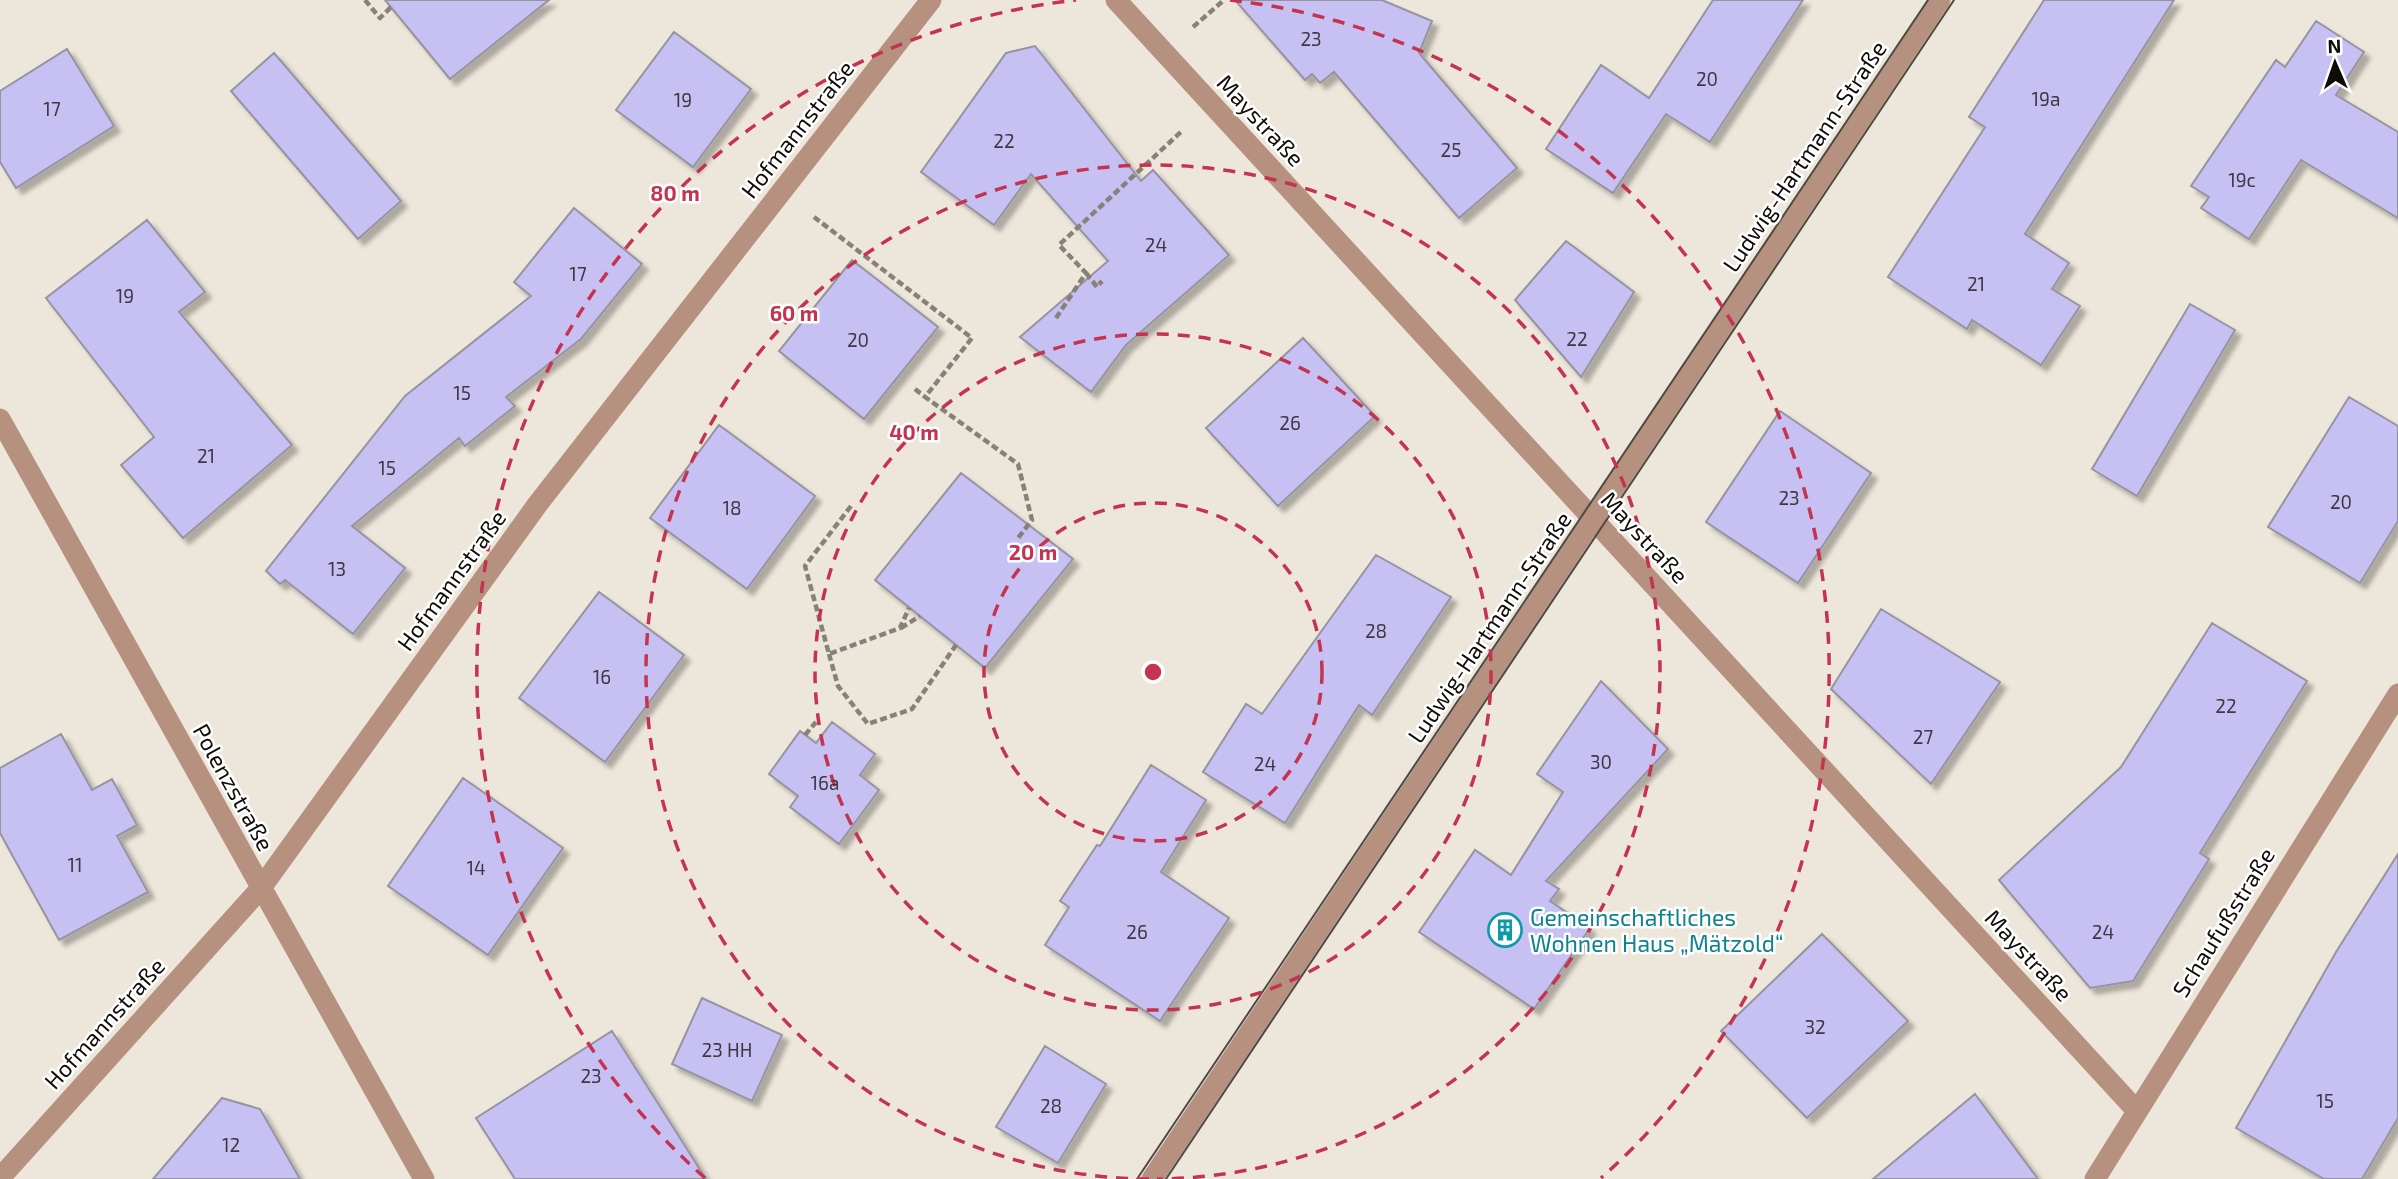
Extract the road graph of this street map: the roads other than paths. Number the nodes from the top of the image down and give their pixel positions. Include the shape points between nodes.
1 (931, 0) edge
2 (1116, 0) edge
3 (1940, 0) edge
4 (0, 419) edge
5 (1593, 519) junction
6 (2398, 694) edge
7 (261, 888) junction
8 (2136, 1110) junction
9 (0, 1178) edge
10 (424, 1179) edge
11 (1152, 1179) edge
12 (2095, 1179) edge

1 - 7 street, Hofmannstraße via 537,505
2 - 5 street, Maystraße
3 - 5 street, Ludwig-Hartmann-Straße
4 - 7 street, Polenzstraße
5 - 8 street, Maystraße
5 - 11 street, Ludwig-Hartmann-Straße
6 - 8 street, Schaufußstraße
7 - 9 street, Hofmannstraße
7 - 10 street, Polenzstraße
8 - 12 street, Schaufußstraße

